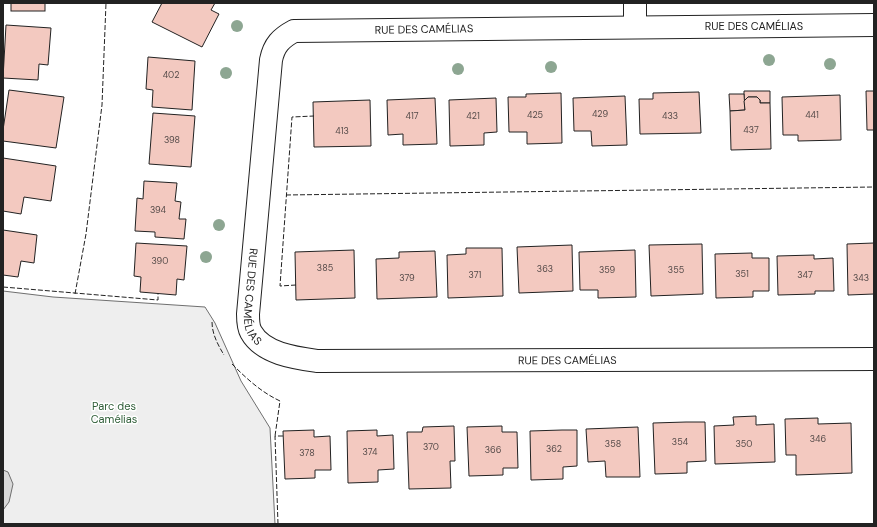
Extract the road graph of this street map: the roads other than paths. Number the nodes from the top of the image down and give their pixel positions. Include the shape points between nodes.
1 (635, 3) edge
2 (874, 25) edge
3 (635, 27) junction
4 (874, 359) edge

1 - 3 street
2 - 3 street, RUE DES CAMÉLIAS
3 - 4 street, RUE DES CAMÉLIAS via 302,30 284,36 278,41 271,60 248,314 250,332 268,348 279,353 318,361

